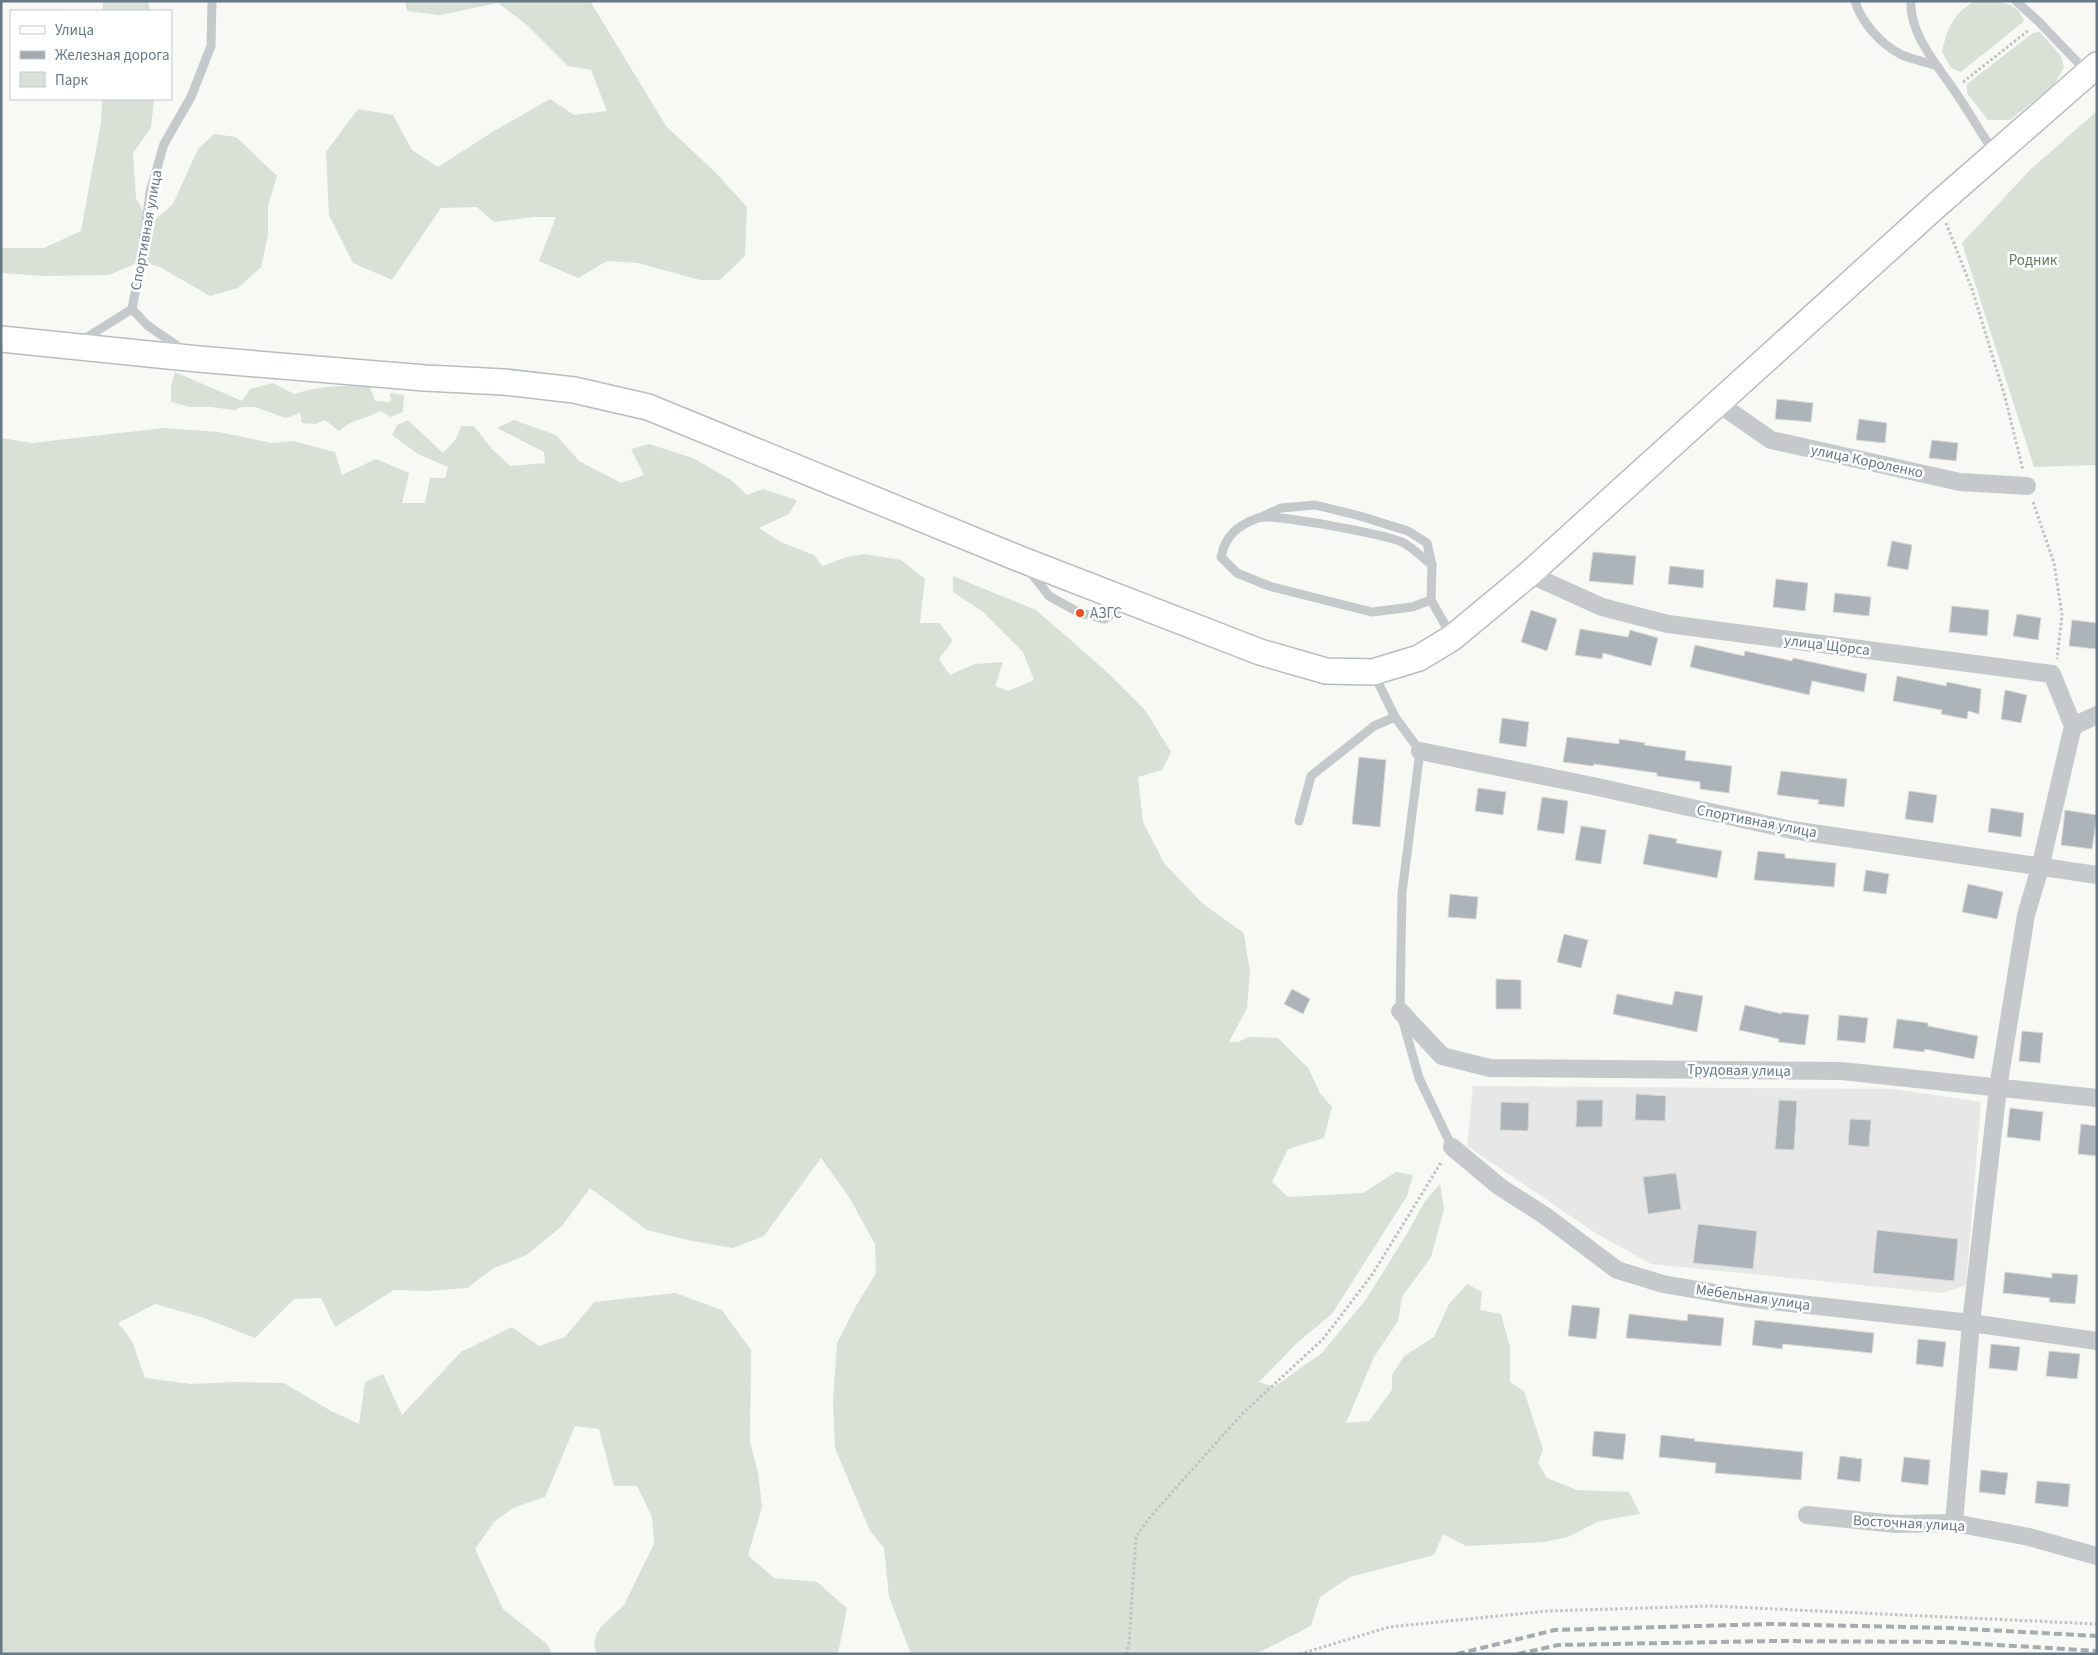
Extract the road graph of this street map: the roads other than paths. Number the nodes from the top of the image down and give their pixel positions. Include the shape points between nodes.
1 (212, 1) edge
2 (1855, 1) edge
3 (1911, 1) edge
4 (2016, 1) edge
5 (1934, 65) junction
6 (2092, 69) edge
7 (1994, 154) junction
8 (132, 308) junction
9 (1, 339) edge
10 (72, 346) junction
11 (198, 359) junction
12 (1718, 403) junction
13 (2028, 486) road end
14 (1260, 517) junction
15 (1432, 565) junction
16 (1529, 574) junction
17 (1431, 600) junction
18 (1452, 638) junction
19 (1373, 672) junction
20 (2097, 715) edge
21 (1395, 717) junction
22 (2073, 726) junction
23 (1420, 751) junction
24 (1299, 821) dead end
25 (2040, 868) junction
26 (2097, 875) edge
27 (1400, 1011) junction
28 (1998, 1088) junction
29 (2097, 1098) edge
30 (1452, 1146) joint
31 (1971, 1323) junction
32 (2097, 1341) edge
33 (1807, 1515) dead end
34 (1954, 1523) junction
35 (2097, 1556) edge

1 - 8 lane, Спортивная улица via 211,46 192,97 164,144 150,192
2 - 5 lane via 1857,10 1879,39 1901,54
3 - 5 lane via 1910,15
4 - 6 lane
5 - 7 lane
6 - 7 main road
7 - 12 main road
8 - 10 lane, Спортивная улица
8 - 11 lane via 170,343
9 - 10 main road
10 - 11 main road
11 - 19 main road via 504,382 574,390 648,407 1020,559 1260,652 1326,671
12 - 13 street, улица Короленко via 1771,440 1960,482
12 - 16 main road
14 - 15 lane via 1368,532 1404,544
14 - 15 lane via 1281,508 1315,505 1360,516 1408,531 1427,543
14 - 17 lane via 1237,528 1224,543 1221,557 1236,573 1268,586 1372,612 1412,607
15 - 17 lane
16 - 18 main road
16 - 22 street, улица Щорса via 1602,607 1668,624 2052,674
17 - 18 lane
18 - 19 main road via 1419,658
19 - 21 lane
20 - 22 street
21 - 23 lane
21 - 24 lane via 1374,726 1311,776
22 - 25 street
23 - 25 street, Спортивная улица via 1792,830
23 - 27 lane via 1402,893
25 - 26 street, Спортивная улица
25 - 28 street via 2026,915
27 - 28 street, Трудовая улица via 1442,1056 1490,1068 1841,1071
27 - 30 lane via 1419,1078
28 - 29 street, Трудовая улица
28 - 31 street
30 - 31 street, Мебельная улица via 1500,1187 1544,1215 1617,1270 1663,1284 1745,1298
31 - 32 street, Мебельная улица
31 - 34 street
33 - 34 street, Восточная улица via 1896,1524
34 - 35 street, Восточная улица via 2029,1537

